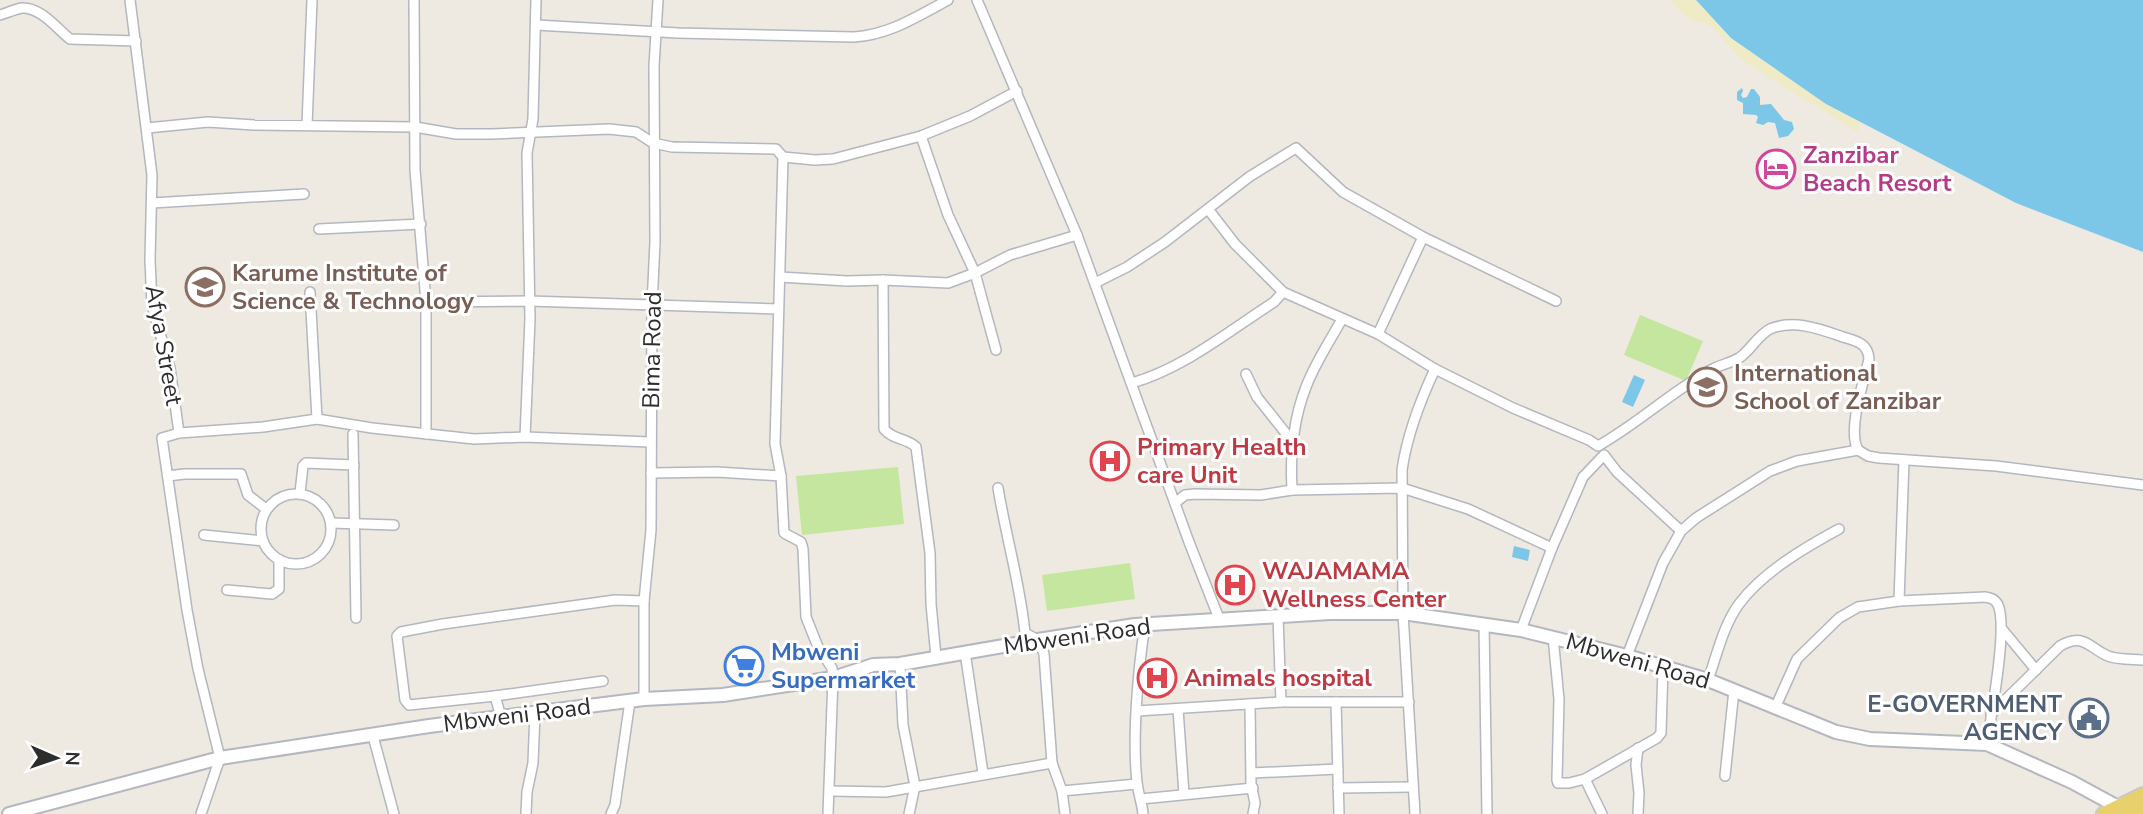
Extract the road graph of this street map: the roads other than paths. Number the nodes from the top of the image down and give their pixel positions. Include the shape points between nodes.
1 (130, 0) edge
2 (312, 0) edge
3 (414, 0) edge
4 (536, 0) edge
5 (658, 0) edge
6 (948, 0) edge
7 (977, 0) edge
8 (0, 15) edge
9 (536, 25) junction
10 (656, 30) junction
11 (136, 41) junction
12 (1017, 90) junction
13 (307, 125) junction
14 (415, 127) junction
15 (147, 128) junction
16 (531, 134) junction
17 (920, 136) junction
18 (653, 143) junction
19 (783, 157) junction
20 (304, 194) dead end
21 (152, 203) junction
22 (1208, 209) junction
23 (421, 224) junction
24 (319, 229) dead end
25 (1077, 236) junction
26 (1423, 237) junction
27 (975, 273) junction
28 (780, 277) junction
29 (883, 280) junction
30 (1095, 283) junction
31 (310, 292) dead end
32 (1283, 292) junction
33 (529, 301) junction
34 (1556, 301) dead end
35 (426, 302) junction
36 (652, 305) junction
37 (777, 309) junction
38 (1342, 319) junction
39 (1378, 334) junction
40 (996, 350) dead end
41 (1435, 369) junction
42 (1246, 374) dead end
43 (1132, 383) junction
44 (317, 419) junction
45 (178, 433) junction
46 (353, 434) dead end
47 (426, 435) junction
48 (525, 437) junction
49 (1292, 441) junction
50 (650, 442) junction
51 (1598, 446) junction
52 (1858, 450) junction
53 (1604, 454) junction
54 (1904, 460) junction
55 (354, 465) junction
56 (651, 473) junction
57 (168, 476) junction
58 (781, 476) junction
59 (2143, 485) edge
60 (998, 488) dead end
61 (1402, 488) junction
62 (1292, 489) junction
63 (300, 493) junction
64 (1175, 503) junction
65 (266, 509) junction
66 (331, 523) junction
67 (355, 524) junction
68 (394, 525) dead end
69 (1839, 529) dead end
70 (1681, 531) junction
71 (204, 535) dead end
72 (262, 541) junction
73 (1552, 548) junction
74 (279, 560) junction
75 (227, 590) dead end
76 (644, 601) junction
77 (1899, 601) junction
78 (1403, 613) junction
79 (1278, 616) junction
80 (356, 618) dead end
81 (1220, 621) junction
82 (1485, 624) junction
83 (1145, 625) junction
84 (2002, 629) junction
85 (1521, 630) junction
86 (1553, 638) junction
87 (1038, 639) junction
88 (965, 652) junction
89 (1627, 656) junction
90 (936, 657) junction
91 (2143, 660) edge
92 (900, 664) junction
93 (1663, 666) junction
94 (2036, 670) junction
95 (833, 678) junction
96 (1709, 680) junction
97 (604, 681) dead end
98 (1734, 690) junction
99 (495, 696) junction
100 (637, 700) junction
101 (1281, 702) junction
102 (1336, 702) junction
103 (1409, 702) junction
104 (1250, 704) junction
105 (1776, 706) junction
106 (1178, 709) junction
107 (1137, 711) junction
108 (535, 713) junction
109 (1991, 714) junction
110 (501, 717) junction
111 (373, 736) junction
112 (1987, 744) junction
113 (1638, 748) junction
114 (220, 758) junction
115 (1052, 762) junction
116 (1338, 769) junction
117 (983, 773) junction
118 (1252, 773) junction
119 (1725, 776) dead end
120 (1585, 779) junction
121 (1137, 784) junction
122 (915, 786) junction
123 (1411, 787) junction
124 (1253, 788) junction
125 (1338, 788) junction
126 (1062, 790) junction
127 (830, 791) junction
128 (1184, 794) junction
129 (2143, 795) edge
130 (1141, 799) junction
131 (2143, 807) edge
132 (2123, 812) edge
133 (9, 814) edge
134 (201, 814) edge
135 (394, 814) edge
136 (526, 814) edge
137 (611, 814) edge
138 (828, 814) edge
139 (909, 814) edge
140 (1065, 814) edge
141 (1143, 814) edge
142 (1253, 814) edge
143 (1339, 814) edge
144 (1415, 814) edge
145 (1487, 814) edge
146 (1602, 814) edge
147 (1638, 814) edge
148 (2104, 814) edge

1 - 11 street, Afya Street
2 - 13 street
3 - 14 street
4 - 9 street
5 - 10 street, Bima Road
6 - 10 street via 870,36
7 - 12 street
8 - 11 street via 32,9 70,39
9 - 10 street
9 - 16 street
10 - 18 street, Bima Road
11 - 15 street, Afya Street
12 - 17 street
12 - 25 street
13 - 14 street
13 - 15 street via 195,122
14 - 16 street via 456,134
14 - 23 street
15 - 21 street, Afya Street
16 - 18 street via 609,129 636,132
16 - 33 street via 527,153
17 - 19 street via 833,159
17 - 27 street
18 - 19 street via 672,148 776,149
18 - 36 street, Bima Road
19 - 28 street
20 - 21 street
21 - 45 street, Afya Street via 152,304 170,368
22 - 26 street via 1296,148 1343,192
22 - 30 street via 1127,267
22 - 32 street
23 - 24 street
23 - 35 street
25 - 27 street via 1010,255
25 - 30 street
26 - 34 street
26 - 39 street
27 - 29 street via 939,284
27 - 40 street
28 - 29 street
28 - 37 street
29 - 90 street via 884,429 916,447 930,553
30 - 43 street
31 - 44 street
32 - 38 street
32 - 43 street via 1187,358
33 - 35 street
33 - 36 street
33 - 48 street
35 - 47 street
36 - 37 street
36 - 50 street, Bima Road
37 - 58 street via 775,444
38 - 39 street
38 - 49 street via 1306,385
39 - 41 street
41 - 51 street
41 - 61 street via 1405,453
42 - 49 street via 1261,403
43 - 64 street
44 - 45 street
44 - 47 street
45 - 57 street, Afya Street via 162,438
46 - 55 street
47 - 48 street
48 - 50 street
49 - 62 street
50 - 56 street, Bima Road
51 - 52 street via 1711,370 1737,360 1768,330 1802,325 1861,343 1868,352 1853,430
51 - 53 street
52 - 54 street via 1868,456
52 - 70 street via 1770,471
53 - 70 street via 1617,472
53 - 73 street via 1583,477
54 - 59 street via 1996,466
54 - 77 street
55 - 63 street via 306,463
55 - 67 street
56 - 58 street
56 - 76 street, Bima Road
57 - 65 street via 241,474 248,495
57 - 114 street, Afya Street via 191,634
58 - 95 street via 783,533 801,542 806,617
60 - 87 street via 1025,633
61 - 62 street
61 - 73 street via 1468,509
61 - 78 street
62 - 64 street via 1261,495 1185,495
63 - 65 street via 281,496
63 - 66 street via 323,505
64 - 81 street
65 - 72 street
66 - 67 street
66 - 74 street via 329,542 317,558 298,564
67 - 68 street
67 - 80 street
69 - 96 street via 1766,576 1739,604
70 - 89 street via 1662,563
71 - 72 street
72 - 74 street
73 - 85 street
74 - 75 street via 279,589 272,594
76 - 99 street via 615,600 443,624 397,636 409,705
76 - 100 street, Bima Road
77 - 84 street via 1992,598
77 - 105 street via 1858,607 1839,618 1797,659
78 - 79 street, Mbweni Road
78 - 82 street, Mbweni Road
78 - 103 street
79 - 81 street, Mbweni Road
79 - 101 street
81 - 83 street, Mbweni Road
82 - 85 street, Mbweni Road
82 - 145 street
83 - 87 street, Mbweni Road
83 - 107 street
84 - 94 street
84 - 109 street
85 - 86 street, Mbweni Road
86 - 89 street, Mbweni Road
86 - 120 street via 1559,699 1557,780
87 - 88 street, Mbweni Road
87 - 115 street via 1044,654
88 - 90 street, Mbweni Road
88 - 117 street
89 - 93 street, Mbweni Road
90 - 92 street, Mbweni Road
91 - 94 street via 2110,657 2089,643 2076,641 2060,646
92 - 95 street, Mbweni Road via 873,665
92 - 122 street via 903,725
93 - 96 street, Mbweni Road
93 - 113 street via 1661,733
94 - 109 street
95 - 100 street, Mbweni Road via 723,695
95 - 127 street
96 - 98 street, Mbweni Road
97 - 99 street
98 - 105 street, Mbweni Road
98 - 119 street
99 - 110 street
100 - 108 street, Mbweni Road
100 - 137 street, Bima Road
101 - 102 street
101 - 104 street
102 - 103 street
102 - 116 street
103 - 123 street
104 - 106 street
104 - 118 street
105 - 112 street, Mbweni Road via 1836,732 1870,739
106 - 107 street
106 - 128 street
107 - 121 street
108 - 110 street, Mbweni Road
108 - 136 street
109 - 112 street
110 - 111 street, Mbweni Road
111 - 114 street, Mbweni Road
111 - 135 street
112 - 132 street, Mbweni Road via 2072,782
113 - 120 street
113 - 147 street
114 - 133 street, Mbweni Road
114 - 134 street
115 - 117 street
115 - 126 street
116 - 118 street
116 - 125 street
117 - 122 street
118 - 124 street
120 - 146 street
121 - 126 street
121 - 130 street
122 - 127 street via 886,792
122 - 139 street
123 - 125 street
123 - 144 street
124 - 128 street
124 - 142 street
125 - 143 street
126 - 140 street
127 - 138 street
128 - 130 street
129 - 132 main road
130 - 141 street
131 - 132 main road
132 - 148 main road

